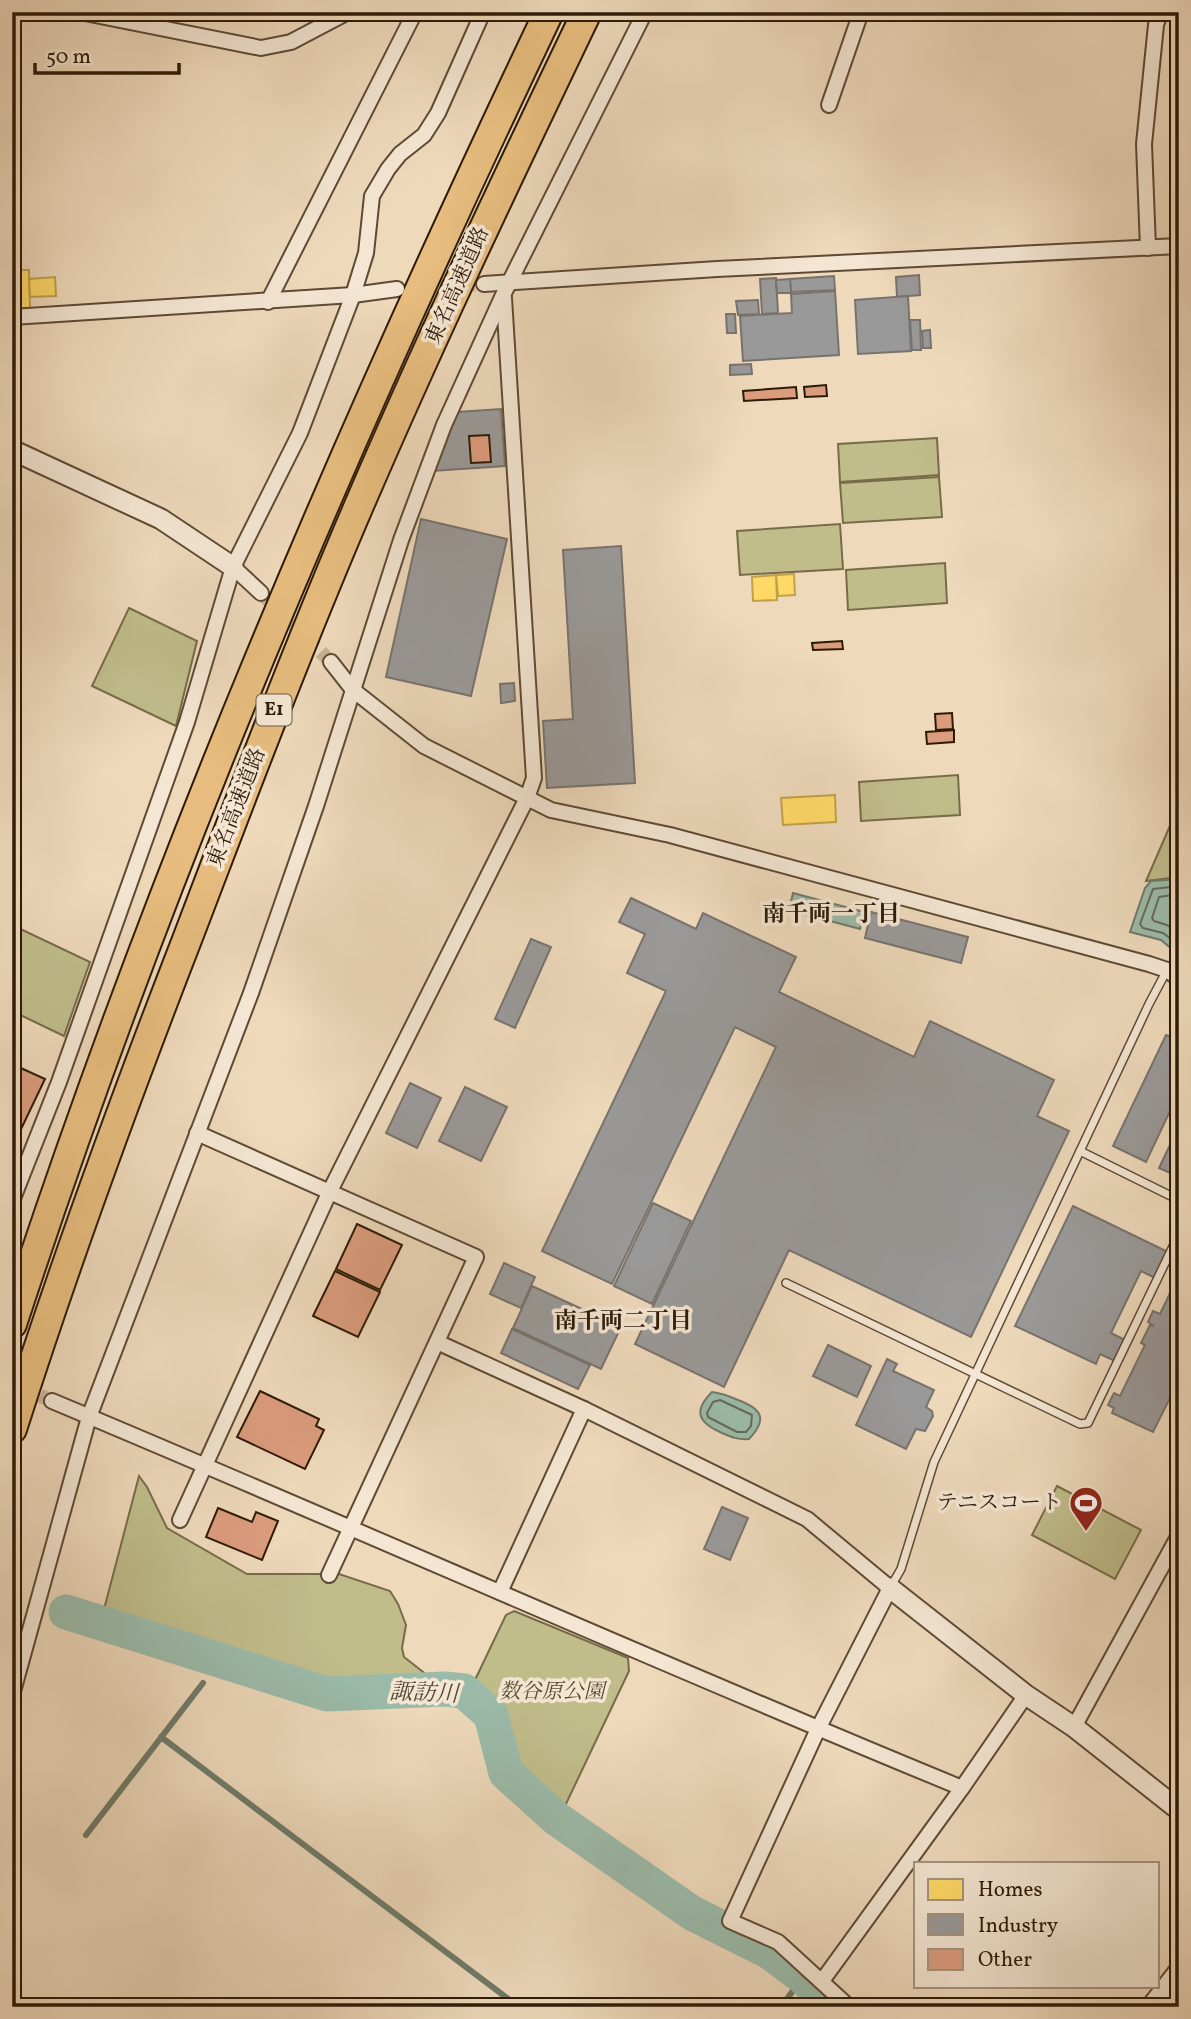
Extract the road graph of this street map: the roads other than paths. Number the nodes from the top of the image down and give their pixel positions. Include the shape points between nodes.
1 (80, 12) edge
2 (348, 12) edge
3 (415, 12) edge
4 (483, 12) edge
5 (549, 12) edge
6 (587, 12) edge
7 (645, 12) edge
8 (861, 12) edge
9 (1160, 12) edge
10 (829, 105) dead end
11 (1179, 246) edge
12 (1148, 248) junction
13 (484, 285) tunnel mouth
14 (508, 288) junction
15 (397, 289) dead end
16 (353, 295) junction
17 (268, 302) junction
18 (12, 317) edge
19 (12, 450) edge
20 (233, 567) junction
21 (261, 593) tunnel mouth
22 (331, 662) tunnel mouth
23 (353, 690) junction
24 (527, 799) junction
25 (1173, 975) edge
26 (197, 1133) junction
27 (1080, 1151) junction
28 (330, 1191) junction
29 (1179, 1200) edge
30 (12, 1201) edge
31 (1179, 1234) edge
32 (786, 1283) dead end
33 (12, 1324) edge
34 (437, 1342) junction
35 (976, 1376) junction
36 (52, 1402) tunnel mouth
37 (584, 1409) junction
38 (89, 1417) junction
39 (12, 1429) edge
40 (204, 1466) junction
41 (180, 1520) dead end
42 (352, 1527) junction
43 (1179, 1535) edge
44 (330, 1574) dead end
45 (890, 1588) junction
46 (500, 1592) junction
47 (12, 1695) edge
48 (1026, 1695) junction
49 (1074, 1727) junction
50 (818, 1729) junction
51 (962, 1788) junction
52 (1179, 1810) edge
53 (1179, 1967) edge
54 (821, 1981) junction
55 (1161, 1989) junction
56 (1179, 2003) edge
57 (849, 2007) edge
58 (1147, 2007) edge

1 - 2 street via 261,48 291,42
3 - 17 street
4 - 16 street via 438,113 424,135 388,169 372,196 366,253
5 - 33 highway, 東名高速道路 / E1 via 333,484 191,825
6 - 39 highway, 東名高速道路 / E1 via 494,206 279,698 122,1107
7 - 14 street
8 - 10 street
9 - 12 street via 1144,144
11 - 12 street
12 - 14 street
13 - 14 street
14 - 23 street via 444,425
14 - 24 street via 534,778
15 - 16 street
16 - 17 street
16 - 20 street via 300,433
17 - 18 street
19 - 20 street via 161,519
20 - 21 street
20 - 30 street via 187,722
22 - 23 street
23 - 24 street via 425,746
23 - 26 street via 251,993
24 - 25 street via 551,810 670,835
24 - 28 street
25 - 27 lane
26 - 28 street
26 - 38 street
27 - 29 lane
27 - 35 lane
28 - 34 street via 476,1257
28 - 40 street
31 - 35 lane via 1088,1423 1080,1424
32 - 35 lane
34 - 37 street
34 - 42 street
35 - 45 lane via 934,1462 901,1569
36 - 38 street
37 - 45 street via 807,1519
37 - 46 street
38 - 40 street
38 - 47 street
40 - 41 street
40 - 42 street
42 - 44 street
42 - 46 street
43 - 49 street
45 - 48 street
45 - 50 street
46 - 50 street
48 - 49 street
48 - 51 street
49 - 52 street
50 - 51 street
50 - 54 street via 730,1921 778,1942
51 - 54 street
53 - 55 street
54 - 57 street
55 - 56 street
55 - 58 street

